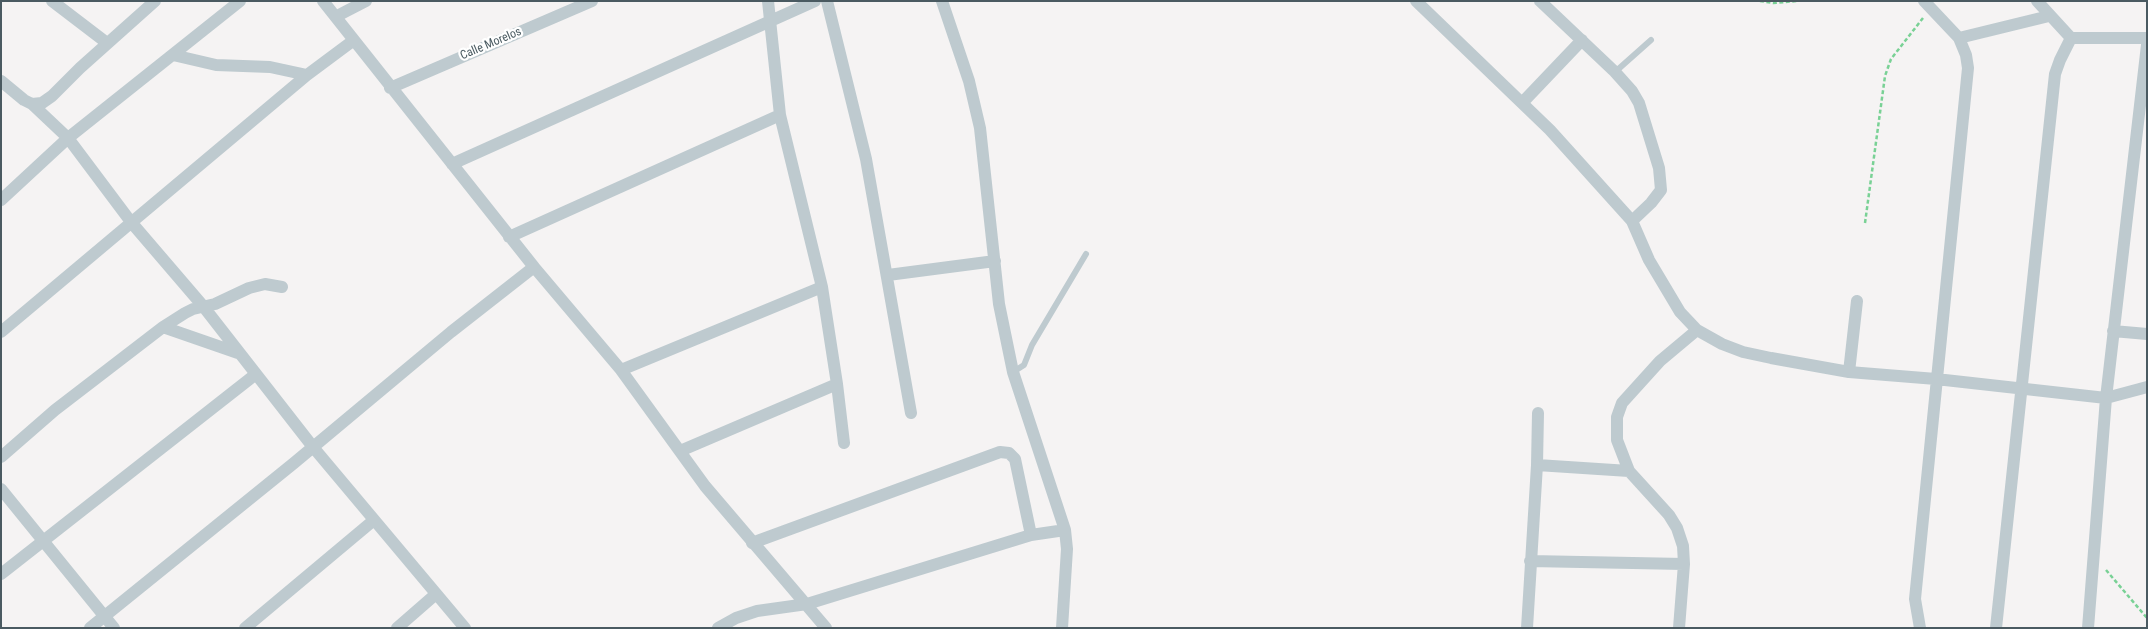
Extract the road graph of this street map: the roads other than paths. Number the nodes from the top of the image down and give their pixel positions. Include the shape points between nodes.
1 (52, 1) edge
2 (156, 1) edge
3 (240, 1) edge
4 (323, 1) edge
5 (366, 1) edge
6 (592, 1) edge
7 (768, 1) edge
8 (815, 1) edge
9 (827, 1) edge
10 (942, 1) edge
11 (1416, 1) edge
12 (2037, 1) edge
13 (1548, 4) edge
14 (1927, 5) edge
15 (337, 16) junction
16 (2049, 16) junction
17 (770, 22) junction
18 (1959, 38) junction
19 (2072, 38) junction
20 (2147, 38) edge
21 (354, 40) junction
22 (1582, 40) junction
23 (1651, 40) dead end
24 (107, 43) junction
25 (2147, 45) edge
26 (173, 55) junction
27 (1615, 72) junction
28 (307, 75) junction
29 (1, 81) edge
30 (390, 88) junction
31 (2144, 92) edge
32 (1522, 103) junction
33 (32, 104) junction
34 (780, 115) junction
35 (68, 138) junction
36 (452, 164) junction
37 (1, 200) edge
38 (1632, 221) junction
39 (130, 222) junction
40 (509, 236) junction
41 (1086, 254) dead end
42 (994, 261) junction
43 (534, 267) junction
44 (888, 275) junction
45 (282, 287) dead end
46 (822, 287) junction
47 (1857, 301) dead end
48 (203, 306) junction
49 (163, 327) junction
50 (1697, 330) junction
51 (2, 331) edge
52 (2113, 331) junction
53 (2147, 334) edge
54 (238, 352) junction
55 (621, 370) junction
56 (1012, 372) junction
57 (1848, 372) junction
58 (256, 374) junction
59 (1936, 378) junction
60 (837, 384) junction
61 (2147, 387) edge
62 (2023, 388) junction
63 (2106, 398) junction
64 (911, 412) dead end
65 (1538, 413) dead end
66 (844, 443) dead end
67 (313, 448) junction
68 (680, 451) junction
69 (1, 457) edge
70 (1537, 465) junction
71 (1629, 471) junction
72 (1, 489) edge
73 (374, 520) junction
74 (1065, 530) junction
75 (1031, 535) junction
76 (44, 541) junction
77 (752, 543) junction
78 (1530, 561) junction
79 (1684, 564) junction
80 (1, 574) edge
81 (436, 594) junction
82 (807, 604) junction
83 (105, 616) junction
84 (90, 628) edge
85 (114, 628) edge
86 (245, 628) edge
87 (397, 628) edge
88 (466, 628) edge
89 (718, 628) edge
90 (826, 628) edge
91 (1062, 628) edge
92 (1527, 628) edge
93 (1679, 628) edge
94 (1920, 628) edge
95 (1996, 628) edge
96 (2088, 628) edge

1 - 24 street
2 - 24 street
3 - 26 street
4 - 15 street
5 - 15 street
6 - 30 street, Calle Morelos
7 - 17 street
8 - 17 street
9 - 44 street via 866,159
10 - 42 street via 969,81 980,128
11 - 32 street
12 - 16 street
13 - 22 street
14 - 18 street
15 - 21 street
16 - 18 street
16 - 19 street
17 - 34 street
17 - 36 street
18 - 59 street via 1968,68
19 - 20 street
19 - 62 street via 2055,74
21 - 28 street
21 - 30 street
22 - 27 street
22 - 32 street
23 - 27 lane
24 - 33 street via 52,96 42,103
25 - 31 street
26 - 28 street via 216,65 270,67
26 - 35 street
27 - 38 street via 1638,103 1662,180 1662,190
28 - 39 street
29 - 33 street
30 - 36 street
31 - 52 street
32 - 38 street
33 - 35 street
34 - 40 street
34 - 46 street
35 - 37 street
35 - 39 street
36 - 40 street
38 - 50 street via 1649,260 1676,306
39 - 48 street
39 - 51 street
40 - 43 street
41 - 56 lane via 1024,364
42 - 44 street
42 - 56 street
43 - 55 street
43 - 67 street
44 - 64 street
45 - 48 street via 265,284
46 - 55 street
46 - 60 street
47 - 57 street
48 - 49 street
48 - 54 street
49 - 54 street
49 - 69 street via 55,410
50 - 57 street via 1742,352
50 - 71 street via 1660,361 1622,403 1617,417 1617,440
52 - 53 street
52 - 63 street
54 - 58 street
55 - 68 street
56 - 74 street
57 - 59 street
58 - 67 street
58 - 76 street
59 - 62 street
59 - 94 street via 1915,599
60 - 66 street
60 - 68 street
61 - 63 street
62 - 63 street
62 - 95 street
63 - 96 street
65 - 70 street
67 - 73 street
67 - 83 street
68 - 77 street
70 - 71 street
70 - 78 street
71 - 79 street via 1677,528
72 - 76 street
73 - 81 street
73 - 86 street
74 - 75 street
74 - 91 street via 1067,549
75 - 77 street via 1015,459 1009,453 1000,452
75 - 82 street
76 - 80 street
76 - 83 street
77 - 82 street
78 - 79 street
78 - 92 street
79 - 93 street
81 - 87 street
81 - 88 street
82 - 89 street via 757,611
82 - 90 street
83 - 84 street
83 - 85 street

